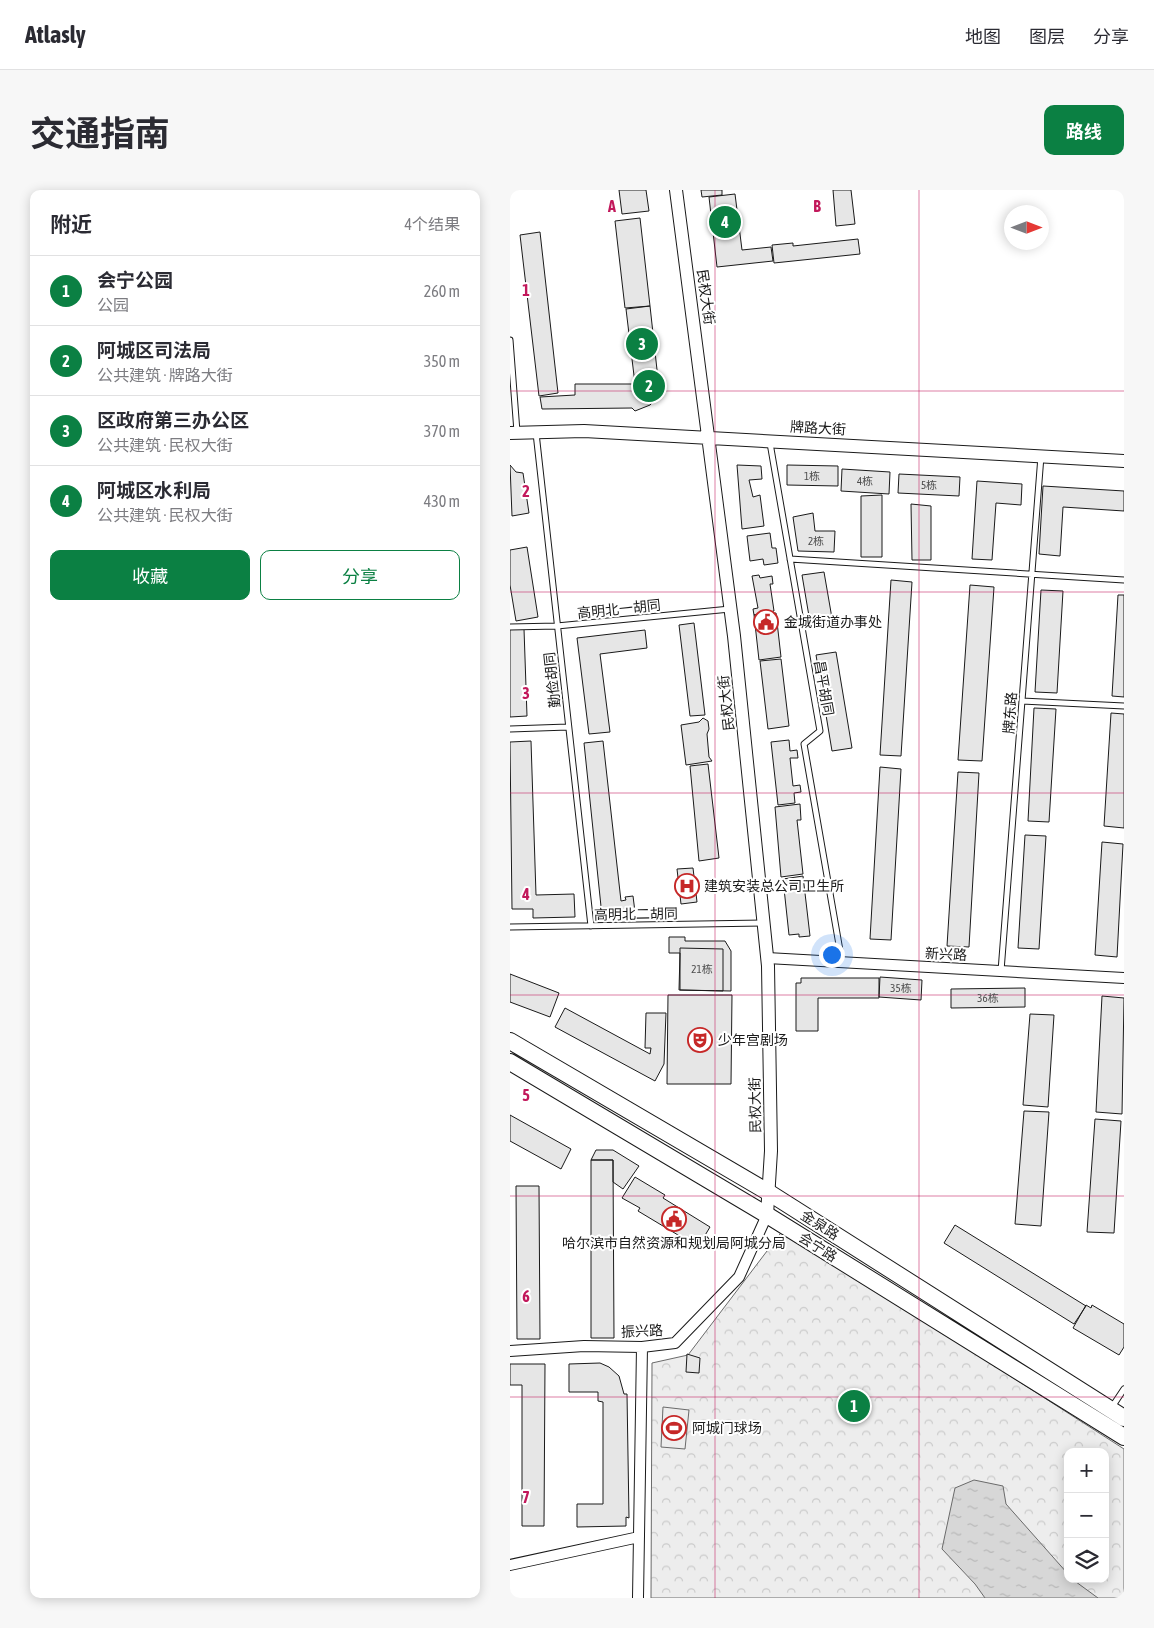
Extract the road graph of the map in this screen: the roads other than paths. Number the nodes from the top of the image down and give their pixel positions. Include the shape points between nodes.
1 (676, 190) edge
2 (510, 340) edge
3 (536, 432) junction
4 (514, 433) edge
5 (709, 437) junction
6 (769, 440) junction
7 (1041, 456) junction
8 (1124, 461) edge
9 (790, 559) junction
10 (1031, 575) junction
11 (1124, 580) edge
12 (731, 609) junction
13 (557, 626) junction
14 (510, 627) edge
15 (1022, 701) junction
16 (1124, 706) edge
17 (568, 727) junction
18 (510, 729) edge
19 (763, 923) junction
20 (591, 926) junction
21 (510, 927) edge
22 (767, 958) junction
23 (842, 962) junction
24 (1001, 971) junction
25 (1124, 978) edge
26 (510, 1041) edge
27 (510, 1062) edge
28 (768, 1192) junction
29 (767, 1215) junction
30 (642, 1347) junction
31 (510, 1352) edge
32 (1124, 1389) edge
33 (1112, 1416) edge
34 (1124, 1436) edge
35 (639, 1537) junction
36 (510, 1565) edge
37 (638, 1598) edge

1 - 5 street, 民权大街
2 - 4 lane
3 - 4 street, 牌路大街
3 - 5 street, 牌路大街
3 - 13 lane, 勤俭胡同
5 - 6 street, 牌路大街
5 - 12 street, 民权大街
6 - 7 street, 牌路大街
6 - 9 lane, 昌平胡同
7 - 8 street, 牌路大街
7 - 10 lane, 牌东路
9 - 10 lane
9 - 23 lane, 昌平胡同 via 820,731 804,744
10 - 11 lane
10 - 15 lane, 牌东路
12 - 13 lane, 高明北一胡同
12 - 19 street, 民权大街
13 - 14 lane, 高明北一胡同
13 - 17 lane, 勤俭胡同
15 - 16 lane
15 - 24 lane, 牌东路
17 - 18 lane
17 - 20 lane, 勤俭胡同
19 - 20 lane, 高明北二胡同
19 - 22 street, 民权大街
20 - 21 lane, 高明北二胡同
22 - 23 street, 新兴路
22 - 28 street, 民权大街 via 771,1151
23 - 24 street, 新兴路
24 - 25 street, 新兴路
26 - 28 main road, 金泉路
27 - 29 main road, 会宁路
28 - 29 street, 民权大街
28 - 33 main road, 金泉路
29 - 30 street, 振兴路 via 739,1277 675,1343
29 - 33 main road, 会宁路
30 - 31 street, 振兴路 via 584,1346
30 - 35 street
32 - 33 lane
33 - 34 main road, 会宁路
35 - 36 street
35 - 37 street

